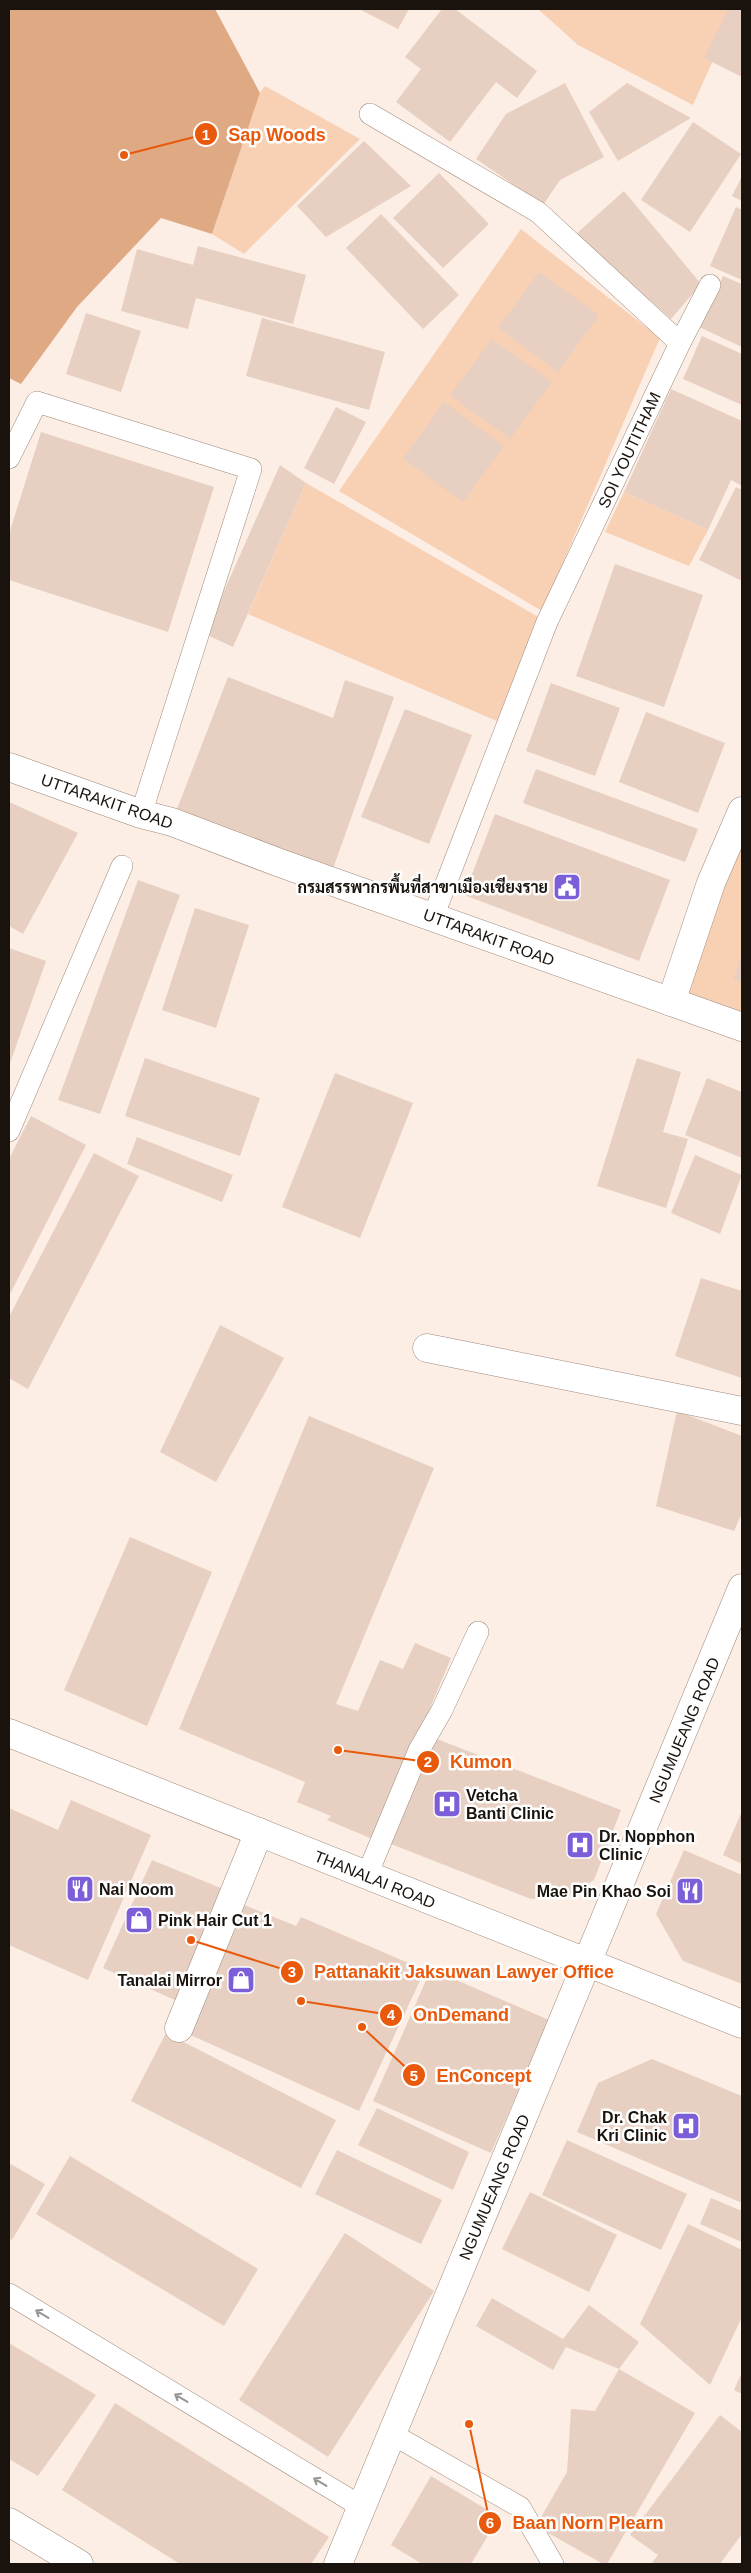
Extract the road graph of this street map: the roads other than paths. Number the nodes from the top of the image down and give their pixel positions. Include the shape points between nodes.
1 (370, 114) dead end
2 (710, 285) dead end
3 (680, 343) junction
4 (9, 458) edge
5 (9, 767) edge
6 (742, 811) edge
7 (142, 814) junction
8 (122, 866) dead end
9 (433, 917) junction
10 (671, 1002) junction
11 (742, 1027) edge
12 (9, 1130) edge
13 (427, 1348) dead end
14 (742, 1411) edge
15 (742, 1588) edge
16 (478, 1632) dead end
17 (9, 1733) edge
18 (259, 1832) junction
19 (367, 1875) junction
20 (587, 1962) junction
21 (742, 2024) edge
22 (179, 2028) dead end
23 (9, 2294) edge
24 (392, 2434) junction
25 (362, 2507) junction
26 (9, 2522) edge
27 (79, 2564) edge
28 (338, 2564) edge
29 (553, 2564) edge

1 - 3 lane via 538,212
2 - 3 lane, SOI YOUTITHAM
3 - 9 lane, SOI YOUTITHAM via 547,622
4 - 7 lane via 37,402 251,469
5 - 7 street, UTTARAKIT ROAD
6 - 10 street via 711,883
7 - 9 street, UTTARAKIT ROAD
8 - 12 lane
9 - 10 street, UTTARAKIT ROAD
10 - 11 street, UTTARAKIT ROAD
13 - 14 street
15 - 20 street, NGUMUEANG ROAD
16 - 19 lane via 442,1710 419,1750
17 - 18 street, THANALAI ROAD
18 - 19 street, THANALAI ROAD
18 - 22 street
19 - 20 street, THANALAI ROAD
20 - 21 street, THANALAI ROAD
20 - 24 street, NGUMUEANG ROAD
25 -> 23 lane
24 - 25 street, NGUMUEANG ROAD
24 - 29 lane via 520,2507
25 - 28 street, NGUMUEANG ROAD
26 - 27 street

